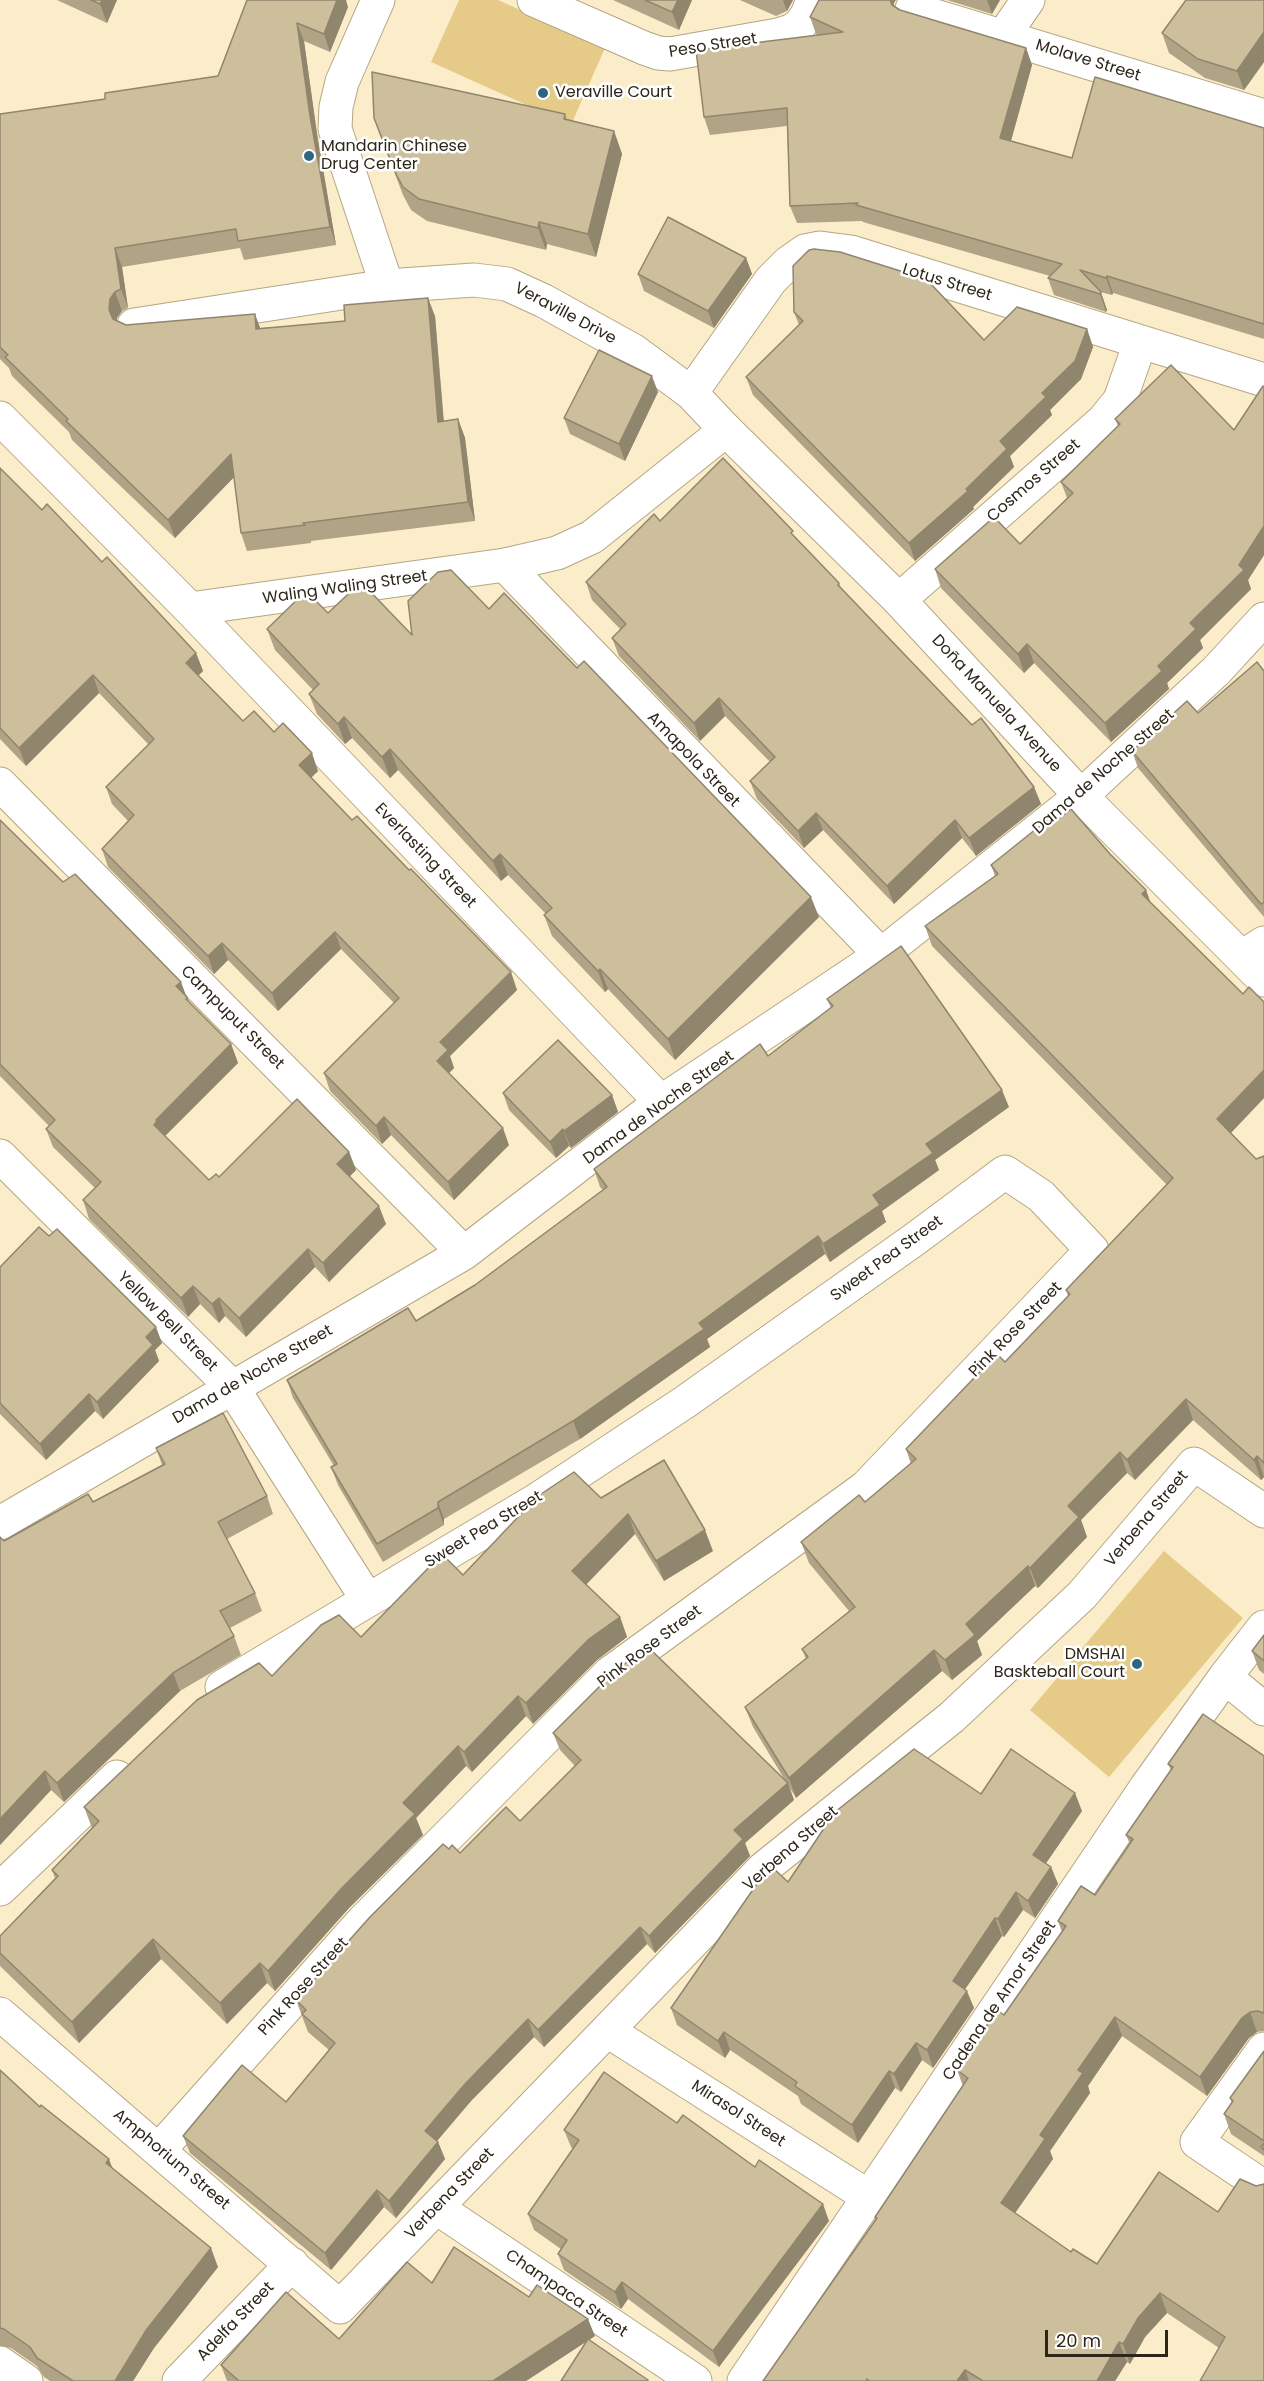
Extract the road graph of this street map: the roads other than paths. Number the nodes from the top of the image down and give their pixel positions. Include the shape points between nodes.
1 (378, 0) edge
2 (534, 0) edge
3 (813, 0) edge
4 (1028, 0) edge
5 (912, 9) dead end
6 (1004, 35) junction
7 (1263, 114) edge
8 (387, 286) junction
9 (134, 325) edge
10 (1140, 343) junction
11 (1264, 380) edge
12 (691, 393) junction
13 (0, 418) edge
14 (726, 430) junction
15 (505, 565) junction
16 (899, 600) junction
17 (190, 609) junction
18 (1264, 619) edge
19 (0, 784) edge
20 (1081, 796) junction
21 (881, 955) junction
22 (1257, 960) edge
23 (661, 1102) junction
24 (0, 1156) edge
25 (1092, 1250) joint
26 (464, 1252) junction
27 (232, 1387) junction
28 (1264, 1511) edge
29 (0, 1523) edge
30 (367, 1599) junction
31 (1264, 1627) edge
32 (1225, 1677) junction
33 (193, 1705) edge
34 (1264, 1709) edge
35 (134, 1761) edge
36 (0, 1888) edge
37 (0, 2014) edge
38 (608, 2031) junction
39 (1264, 2049) edge
40 (159, 2150) junction
41 (1264, 2187) edge
42 (869, 2197) junction
43 (438, 2208) junction
44 (292, 2264) junction
45 (340, 2307) joint
46 (0, 2363) edge
47 (26, 2381) edge
48 (179, 2381) edge
49 (695, 2381) edge
50 (744, 2381) edge

1 - 8 street via 342,82 335,129
2 - 3 street, Peso Street via 644,48 670,54 791,31 800,25
4 - 6 street
5 - 6 street, Molave Street
6 - 7 street, Molave Street
8 - 9 street, Veraville Drive
8 - 12 street, Veraville Drive via 474,280 507,284 634,351
10 - 11 street, Lotus Street
10 - 12 street, Lotus Street via 850,252 820,248 805,251 771,280
10 - 16 street, Cosmos Street via 1120,400 1103,422
12 - 14 street, Veraville Drive
13 - 17 street
14 - 15 street, Waling Waling Street via 592,537 556,553
14 - 16 street, Doña Manuela Avenue
15 - 17 street, Waling Waling Street
15 - 21 street, Amapola Street
16 - 20 street, Doña Manuela Avenue
17 - 23 street, Everlasting Street
18 - 20 street, Dama de Noche Street via 1216,671
19 - 26 street, Campuput Street
20 - 21 street, Dama de Noche Street
20 - 22 street, Doña Manuela Avenue
21 - 23 street, Dama de Noche Street
23 - 26 street, Dama de Noche Street
24 - 27 street, Yellow Bell Street
25 - 30 street, Sweet Pea Street via 1041,1196 1005,1172 685,1402 535,1501
25 - 40 street, Pink Rose Street via 866,1488 610,1673 363,1922
26 - 27 street, Dama de Noche Street
27 - 29 street, Dama de Noche Street
27 - 30 street, Yellow Bell Street
28 - 38 street, Verbena Street via 1194,1464 1082,1595 952,1717 764,1868
30 - 33 street, Sweet Pea Street
31 - 32 street, Cadena de Amor Street
32 - 34 street
32 - 42 street, Cadena de Amor Street
35 - 36 street
37 - 40 street, Amphorium Street
38 - 42 street, Mirasol Street
38 - 43 street, Verbena Street
39 - 41 street via 1197,2142
40 - 44 street, Amphorium Street
42 - 50 street, Cadena de Amor Street
43 - 45 street, Verbena Street
43 - 49 street, Champaca Street
44 - 45 street, Amphorium Street
44 - 48 street, Adelfa Street
46 - 47 street

